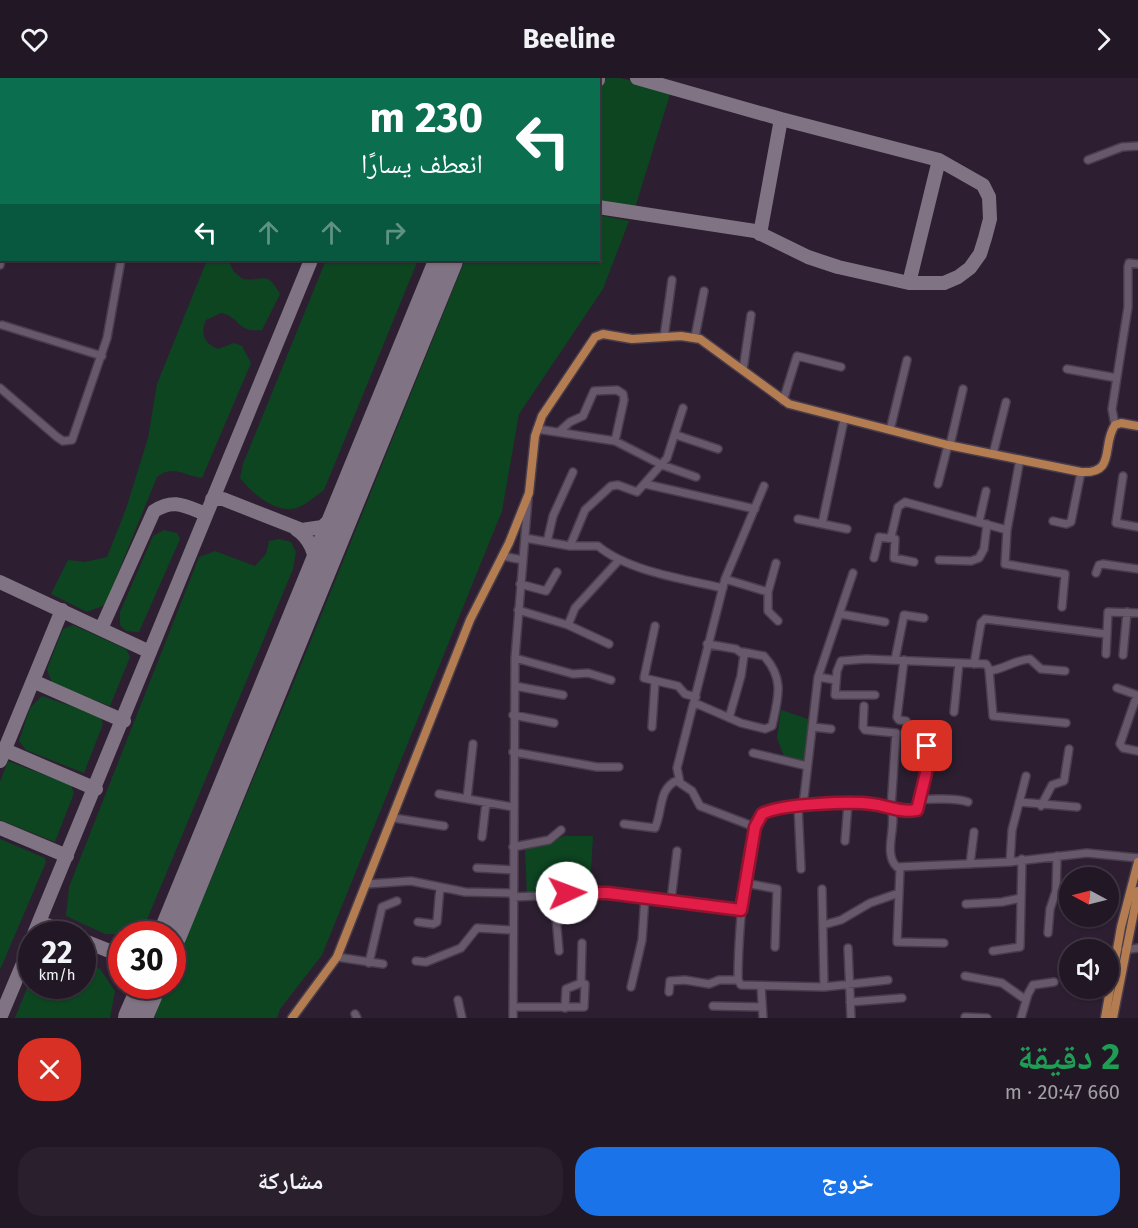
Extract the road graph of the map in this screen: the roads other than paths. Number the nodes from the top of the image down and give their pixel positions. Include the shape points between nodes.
1 (1138, 146) edge
2 (1088, 160) dead end
3 (121, 261) edge
4 (1138, 264) edge
5 (672, 280) dead end
6 (704, 291) dead end
7 (751, 315) dead end
8 (2, 325) dead end
9 (664, 337) junction
10 (695, 337) junction
11 (102, 356) junction
12 (907, 360) dead end
13 (841, 367) dead end
14 (1067, 369) dead end
15 (743, 370) junction
16 (1117, 378) junction
17 (0, 388) edge
18 (963, 388) dead end
19 (783, 401) junction
20 (1006, 402) dead end
21 (683, 408) dead end
22 (844, 420) junction
23 (1115, 425) junction
24 (1138, 426) edge
25 (537, 429) junction
26 (890, 430) junction
27 (560, 431) junction
28 (676, 435) junction
29 (615, 441) junction
30 (949, 445) junction
31 (718, 449) dead end
32 (993, 454) junction
33 (1020, 459) junction
34 (662, 465) junction
35 (573, 472) dead end
36 (1081, 472) junction
37 (1123, 476) dead end
38 (696, 477) dead end
39 (645, 484) junction
40 (938, 484) dead end
41 (764, 486) dead end
42 (986, 491) dead end
43 (529, 493) junction
44 (755, 509) junction
45 (798, 519) dead end
46 (1053, 520) dead end
47 (983, 523) junction
48 (822, 524) junction
49 (1138, 527) edge
50 (847, 529) dead end
51 (1007, 530) junction
52 (891, 537) junction
53 (525, 538) junction
54 (547, 542) junction
55 (570, 546) junction
56 (502, 556) junction
57 (874, 558) dead end
58 (523, 560) junction
59 (619, 560) junction
60 (939, 560) dead end
61 (914, 562) dead end
62 (776, 563) dead end
63 (1138, 568) edge
64 (557, 572) dead end
65 (853, 573) dead end
66 (1096, 573) dead end
67 (725, 579) junction
68 (520, 584) junction
69 (723, 588) junction
70 (768, 592) junction
71 (1062, 607) dead end
72 (518, 610) junction
73 (1127, 612) junction
74 (1138, 613) edge
75 (840, 614) junction
76 (924, 618) dead end
77 (778, 621) dead end
78 (885, 622) dead end
79 (568, 625) junction
80 (655, 626) dead end
81 (1106, 634) junction
82 (609, 644) dead end
83 (706, 644) junction
84 (742, 652) junction
85 (1106, 654) dead end
86 (1123, 655) dead end
87 (515, 658) junction
88 (895, 660) junction
89 (904, 660) junction
90 (959, 663) junction
91 (974, 664) junction
92 (989, 671) junction
93 (1065, 671) dead end
94 (818, 677) junction
95 (611, 680) dead end
96 (836, 680) junction
97 (655, 682) junction
98 (514, 686) junction
99 (1117, 688) dead end
100 (563, 695) dead end
101 (875, 696) dead end
102 (696, 700) junction
103 (864, 706) dead end
104 (954, 712) dead end
105 (513, 715) junction
106 (729, 718) junction
107 (906, 721) dead end
108 (554, 723) dead end
109 (1066, 723) dead end
110 (652, 727) dead end
111 (812, 727) junction
112 (831, 729) dead end
113 (473, 744) dead end
114 (927, 746) dead end
115 (1069, 749) dead end
116 (513, 752) junction
117 (1138, 752) edge
118 (753, 753) dead end
119 (807, 766) junction
120 (619, 767) dead end
121 (1026, 776) dead end
122 (678, 780) junction
123 (439, 794) dead end
124 (467, 799) junction
125 (921, 799) junction
126 (968, 802) dead end
127 (1019, 802) junction
128 (486, 803) junction
129 (848, 804) junction
130 (800, 806) junction
131 (1041, 806) junction
132 (513, 807) junction
133 (1077, 807) dead end
134 (892, 809) junction
135 (394, 818) junction
136 (624, 824) dead end
137 (444, 826) dead end
138 (755, 827) junction
139 (561, 830) dead end
140 (974, 832) dead end
141 (482, 837) dead end
142 (845, 841) dead end
143 (513, 847) junction
144 (677, 850) dead end
145 (1057, 856) junction
146 (1022, 860) junction
147 (1138, 860) edge
148 (1010, 862) junction
149 (970, 864) junction
150 (477, 868) dead end
151 (900, 868) junction
152 (801, 869) dead end
153 (513, 870) junction
154 (745, 883) junction
155 (367, 884) junction
156 (440, 887) junction
157 (822, 889) dead end
158 (1138, 891) edge
159 (899, 893) junction
160 (554, 894) junction
161 (513, 895) junction
162 (645, 897) junction
163 (1021, 898) junction
164 (671, 900) junction
165 (397, 901) dead end
166 (966, 903) dead end
167 (741, 910) junction
168 (418, 922) dead end
169 (823, 925) junction
170 (512, 930) junction
171 (1048, 933) dead end
172 (582, 943) dead end
173 (944, 943) dead end
174 (775, 947) dead end
175 (848, 948) dead end
176 (1138, 948) edge
177 (1125, 950) junction
178 (559, 951) dead end
179 (993, 951) dead end
180 (337, 957) junction
181 (416, 961) dead end
182 (369, 963) junction
183 (383, 964) dead end
184 (965, 976) dead end
185 (738, 980) junction
186 (888, 980) dead end
187 (1054, 982) dead end
188 (581, 983) junction
189 (849, 983) junction
190 (761, 986) junction
191 (631, 987) dead end
192 (824, 987) junction
193 (669, 992) dead end
194 (902, 998) dead end
195 (458, 1000) dead end
196 (1026, 1000) junction
197 (850, 1002) junction
198 (713, 1006) dead end
199 (513, 1007) junction
200 (762, 1007) junction
201 (565, 1008) junction
202 (965, 1017) edge
203 (292, 1018) edge
204 (462, 1018) edge
205 (513, 1018) edge
206 (763, 1018) edge
207 (769, 1018) edge
208 (850, 1018) edge
209 (987, 1018) edge
210 (1021, 1018) edge
211 (1105, 1018) edge
212 (1113, 1018) edge

1 - 2 street via 1122,147
3 - 11 street via 113,318
4 - 16 street via 1129,263 1128,267 1128,307
5 - 9 street
6 - 10 street
7 - 15 street
8 - 11 street
9 - 10 main road
9 - 25 main road via 595,337 548,404
10 - 15 main road
11 - 17 street via 76,436 68,441 57,437
12 - 26 street
13 - 19 street via 797,356
14 - 16 street
15 - 19 main road
16 - 23 street via 1112,414
18 - 30 street
19 - 22 main road
20 - 32 street
21 - 28 street
22 - 26 main road
22 - 48 street
23 - 24 main road
23 - 36 main road via 1103,466 1098,471
25 - 27 street
25 - 43 main road
26 - 30 main road
27 - 29 street
27 - 29 street via 583,416 594,391 617,390 624,400
28 - 31 street
28 - 34 street
29 - 34 street
30 - 32 main road
30 - 40 street
32 - 33 main road
33 - 36 main road
33 - 51 street
34 - 38 street
34 - 39 street
35 - 54 street via 553,516
36 - 46 street via 1071,522
37 - 49 street via 1116,523
39 - 44 street
39 - 55 street via 637,492 611,486 585,510
41 - 44 street
42 - 47 street
43 - 53 street
43 - 56 main road
44 - 67 street
45 - 48 street
47 - 51 street
47 - 52 street via 901,502
47 - 60 street via 984,549 979,558
48 - 50 street
51 - 71 street via 1005,564 1065,574
52 - 57 street via 879,537
52 - 61 street via 895,539 894,558
53 - 54 street
53 - 58 street
54 - 55 street
55 - 59 street via 599,547 604,554
56 - 58 street
56 - 135 main road via 470,620
58 - 68 street
59 - 69 street via 665,576
59 - 79 street via 575,608
62 - 70 street
63 - 66 street via 1103,564
64 - 68 street via 546,591
65 - 75 street
67 - 69 street
67 - 70 street
68 - 72 street
69 - 83 street
70 - 77 street via 768,611
72 - 79 street
72 - 87 street
73 - 74 street
73 - 81 street via 1108,612
73 - 86 street
75 - 78 street
75 - 94 street
76 - 88 street via 904,615
79 - 82 street
80 - 97 street via 644,676
81 - 85 street
81 - 91 street via 985,619
83 - 84 street
83 - 102 street
84 - 106 street via 741,676
84 - 106 street via 764,656 778,676 779,694 772,726 765,729
87 - 95 street
87 - 98 street
88 - 89 street
88 - 96 street via 843,660
89 - 90 street
89 - 107 street via 897,718
90 - 91 street
90 - 104 street
91 - 92 street via 986,664
92 - 93 street via 1015,660 1029,659 1041,669
92 - 109 street via 993,716
94 - 96 street
94 - 111 street
96 - 101 street via 835,695
97 - 102 street via 678,686
97 - 110 street
98 - 100 street
98 - 105 street
99 - 117 street via 1137,695 1120,744
102 - 106 street
102 - 122 street via 677,760
103 - 134 street via 865,730 897,733
105 - 108 street
105 - 116 street
111 - 112 street
111 - 119 street
113 - 124 street
114 - 125 street
115 - 131 street via 1064,781 1052,785
116 - 120 street via 597,767
116 - 132 street
118 - 119 street
119 - 130 street
121 - 127 street
122 - 136 street via 664,790 655,828
122 - 138 street via 693,791 700,806
123 - 124 street
124 - 128 street
125 - 126 street via 956,798
125 - 134 street via 916,811
127 - 131 street
127 - 148 street
128 - 132 street
128 - 141 street
129 - 130 street
129 - 134 street
129 - 142 street
130 - 138 street via 767,811
130 - 152 street
131 - 133 street
132 - 143 street
134 - 151 street via 891,860
135 - 137 street
135 - 155 main road
138 - 154 street
139 - 143 street via 546,842
140 - 149 street
143 - 153 street
144 - 164 street
145 - 146 street
145 - 147 street via 1087,853
145 - 171 street via 1056,891
146 - 148 street
146 - 163 street
147 - 211 main road
148 - 149 street
149 - 151 street
150 - 153 street
151 - 159 street
153 - 161 street
154 - 167 street
154 - 174 street via 777,889
155 - 156 street via 411,881
155 - 180 main road
156 - 161 street
156 - 168 street via 437,922
157 - 169 street
158 - 177 main road
159 - 169 street
159 - 173 street via 897,942
160 - 161 street
160 - 162 street
160 - 178 street
161 - 170 street
162 - 164 street
162 - 191 street via 642,944
163 - 166 street via 1002,903
163 - 179 street via 1020,947
164 - 167 street
165 - 182 street via 381,909
167 - 185 street
169 - 192 street
170 - 181 street via 477,928 460,948 426,962
170 - 199 street
172 - 188 street
175 - 189 street
176 - 177 street
177 - 212 main road
180 - 182 street
180 - 203 main road
182 - 183 street
184 - 196 street via 1002,983
185 - 190 street via 741,985
185 - 193 street via 709,984 672,980
186 - 189 street
187 - 196 street via 1033,985
188 - 201 street via 566,989
188 - 201 street via 586,985 586,1005
189 - 192 street
189 - 197 street
190 - 192 street
190 - 200 street
194 - 197 street
195 - 204 street
196 - 210 street
197 - 208 street
198 - 200 street
199 - 201 street
199 - 205 street
200 - 206 street
202 - 209 street
206 - 207 street

